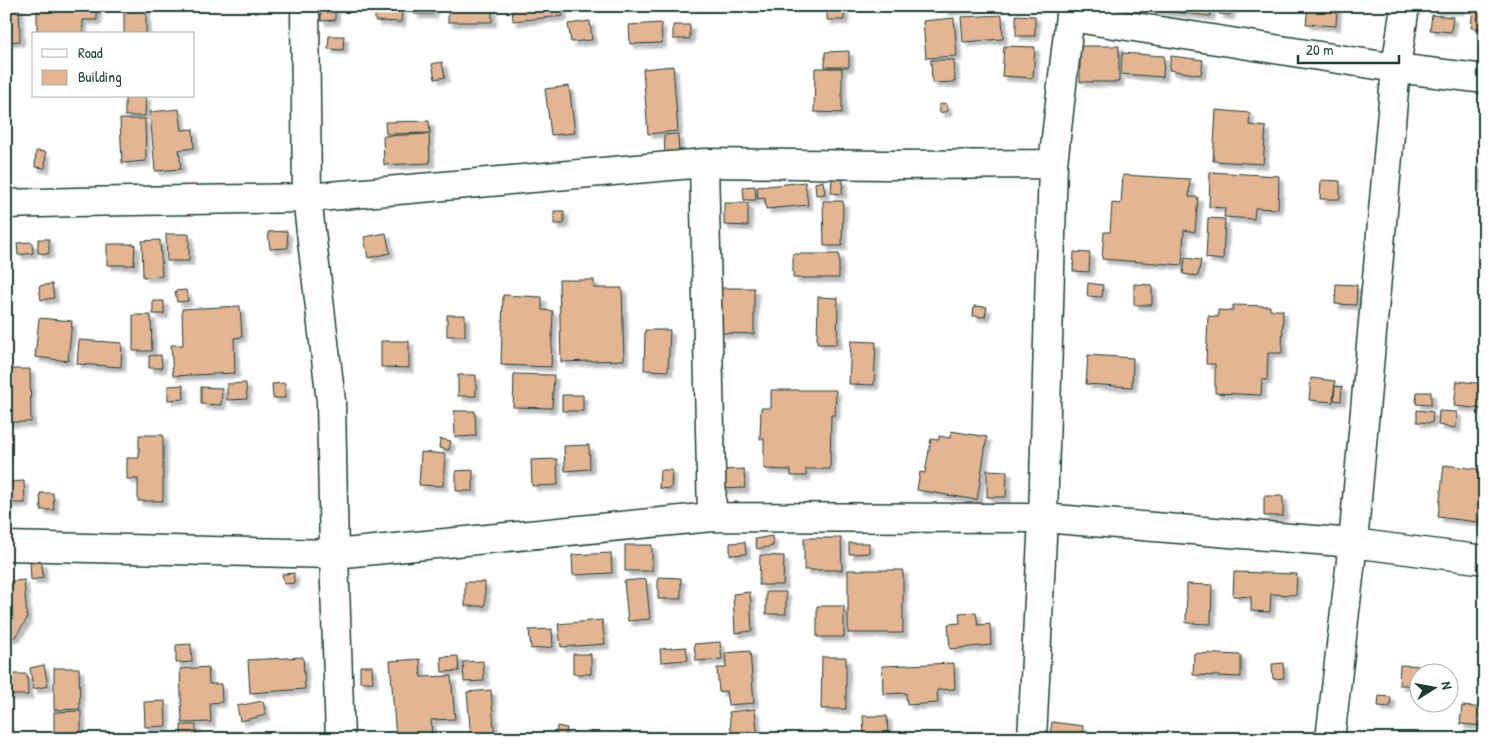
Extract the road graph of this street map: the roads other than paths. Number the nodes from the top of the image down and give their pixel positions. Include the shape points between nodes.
1 (305, 6) edge
2 (1405, 6) edge
3 (1070, 12) edge
4 (1396, 68) junction
5 (1485, 78) edge
6 (704, 163) junction
7 (1053, 164) junction
8 (307, 198) junction
9 (6, 204) edge
10 (712, 517) junction
11 (1043, 518) junction
12 (1353, 543) junction
13 (6, 546) edge
14 (334, 554) junction
15 (1485, 560) edge
16 (340, 739) edge
17 (1032, 739) edge
18 (1330, 739) edge

1 - 8 street
2 - 4 street
3 - 4 street
3 - 7 street
4 - 5 street
4 - 12 street
6 - 7 street
6 - 8 street
6 - 10 street
7 - 11 street
8 - 9 street
8 - 14 street via 331,401
10 - 11 street
10 - 14 street
11 - 12 street
11 - 17 street
12 - 15 street
12 - 18 street
13 - 14 street
14 - 16 street

